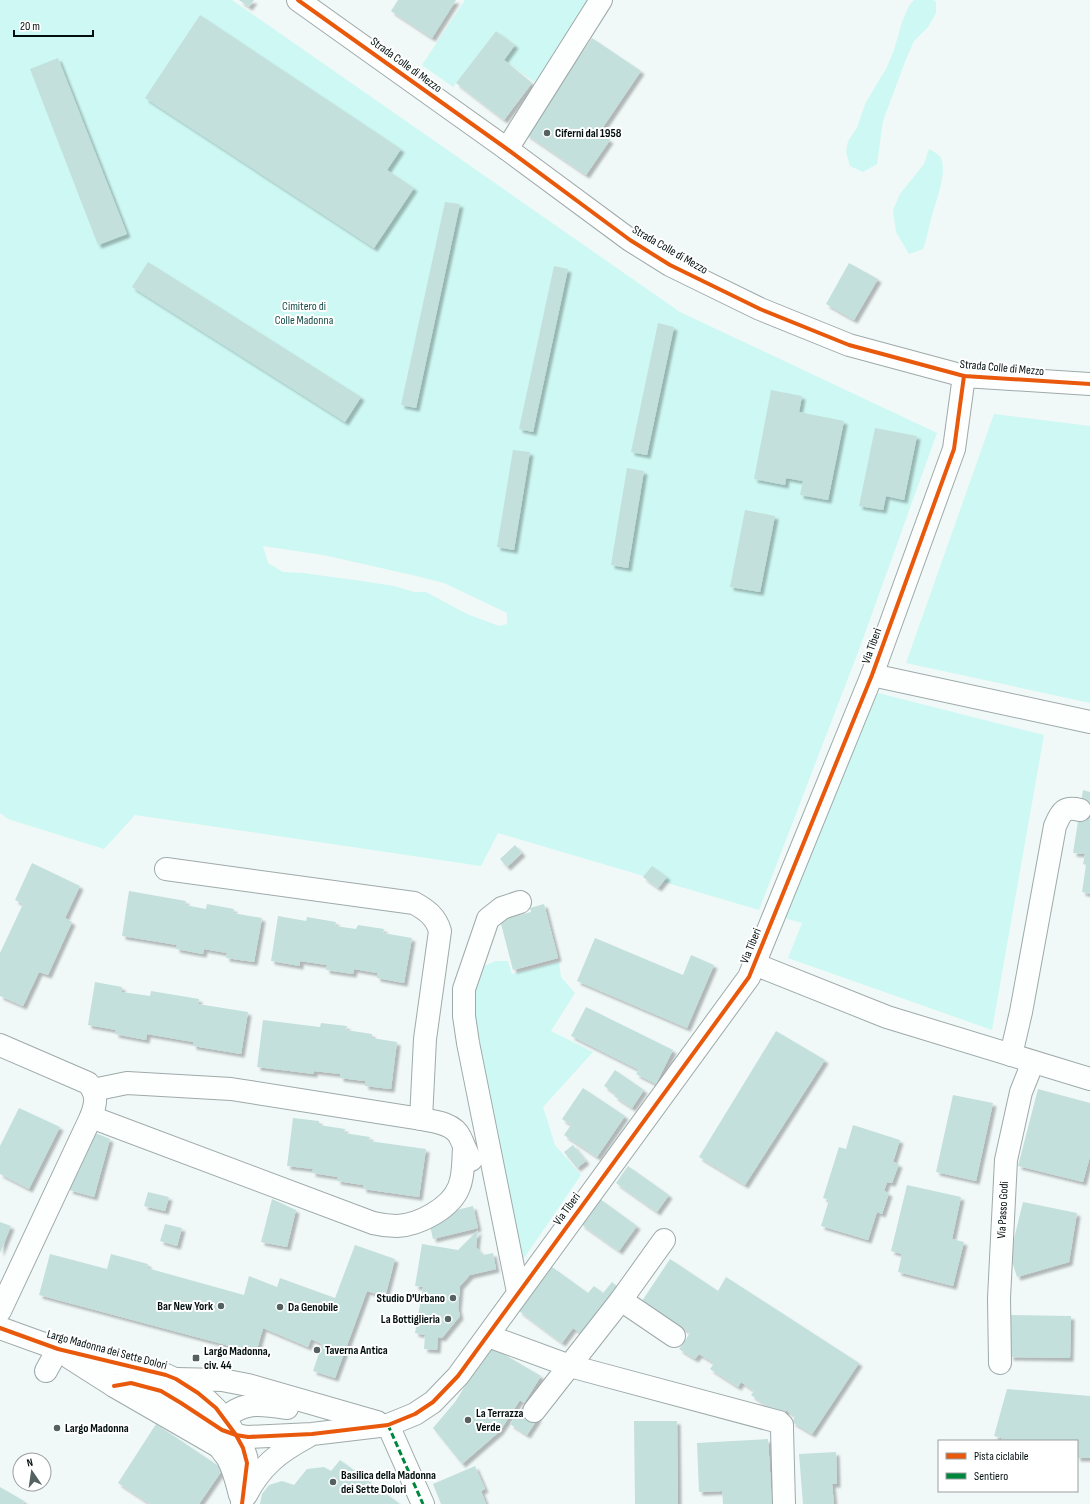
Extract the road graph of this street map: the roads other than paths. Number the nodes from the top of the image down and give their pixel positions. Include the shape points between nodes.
1 (298, 0) edge
2 (601, 0) edge
3 (507, 149) junction
4 (964, 376) junction
5 (1090, 384) edge
6 (872, 675) junction
7 (1090, 722) edge
8 (1080, 810) dead end
9 (166, 869) dead end
10 (520, 902) dead end
11 (754, 964) junction
12 (0, 1045) edge
13 (1011, 1055) junction
14 (1033, 1062) junction
15 (1090, 1079) edge
16 (93, 1090) junction
17 (91, 1117) junction
18 (420, 1119) junction
19 (464, 1148) junction
20 (501, 1207) junction
21 (664, 1240) dead end
22 (518, 1292) junction
23 (621, 1300) junction
24 (0, 1311) edge
25 (0, 1328) edge
26 (488, 1336) junction
27 (674, 1336) dead end
28 (58, 1349) junction
29 (1000, 1363) dead end
30 (570, 1366) junction
31 (46, 1371) dead end
32 (176, 1379) junction
33 (334, 1411) junction
34 (534, 1411) dead end
35 (388, 1425) junction
36 (224, 1432) junction
37 (312, 1434) junction
38 (242, 1504) edge
39 (423, 1504) edge
40 (784, 1504) edge

1 - 3 street, Strada Colle di Mezzo
2 - 3 street
3 - 4 street, Strada Colle di Mezzo via 630,240 670,265 760,309 849,345
4 - 5 street, Strada Colle di Mezzo
4 - 6 street, Via Tiberi via 954,449
6 - 7 street
6 - 11 street, Via Tiberi
8 - 13 street via 1064,810 1055,826 1023,1004
9 - 18 street via 414,903 431,914 440,931 425,1039
10 - 20 street via 502,908 488,919 464,989 468,1043
11 - 13 street via 887,1017
11 - 22 street, Via Tiberi via 749,977
12 - 16 street via 84,1081
13 - 14 street
14 - 15 street
14 - 29 street, Via Passo Godi via 1021,1092 1006,1160 999,1298
16 - 17 street via 95,1104
16 - 18 street via 127,1083 231,1089
17 - 19 street via 372,1223 389,1226 416,1222 449,1204 460,1186
17 - 24 street
18 - 19 street via 440,1122 452,1128 460,1135
19 - 20 street
20 - 22 street
21 - 23 street
22 - 26 street, Via Tiberi
23 - 27 street
23 - 30 street
25 - 28 street, Largo Madonna dei Sette Dolori
26 - 30 street
26 - 35 street, Via Tiberi via 458,1376 433,1402 415,1414
28 - 31 street
28 - 32 street, Largo Madonna dei Sette Dolori
28 - 36 street, Largo Madonna dei Sette Dolori via 114,1386
30 - 34 street
30 - 40 street via 779,1422 782,1425
32 - 33 street, Largo Madonna dei Sette Dolori via 222,1380 248,1385
32 - 36 street, Largo Madonna dei Sette Dolori via 216,1408
33 - 35 street, Largo Madonna dei Sette Dolori
33 - 36 street, Largo Madonna dei Sette Dolori via 256,1404 242,1407
35 - 37 street, Largo Madonna dei Sette Dolori
35 - 39 street
36 - 37 street, Largo Madonna dei Sette Dolori via 248,1437
36 - 38 street, Largo Madonna dei Sette Dolori via 243,1448 247,1463
37 - 38 street, Largo Madonna dei Sette Dolori via 289,1447 263,1467

